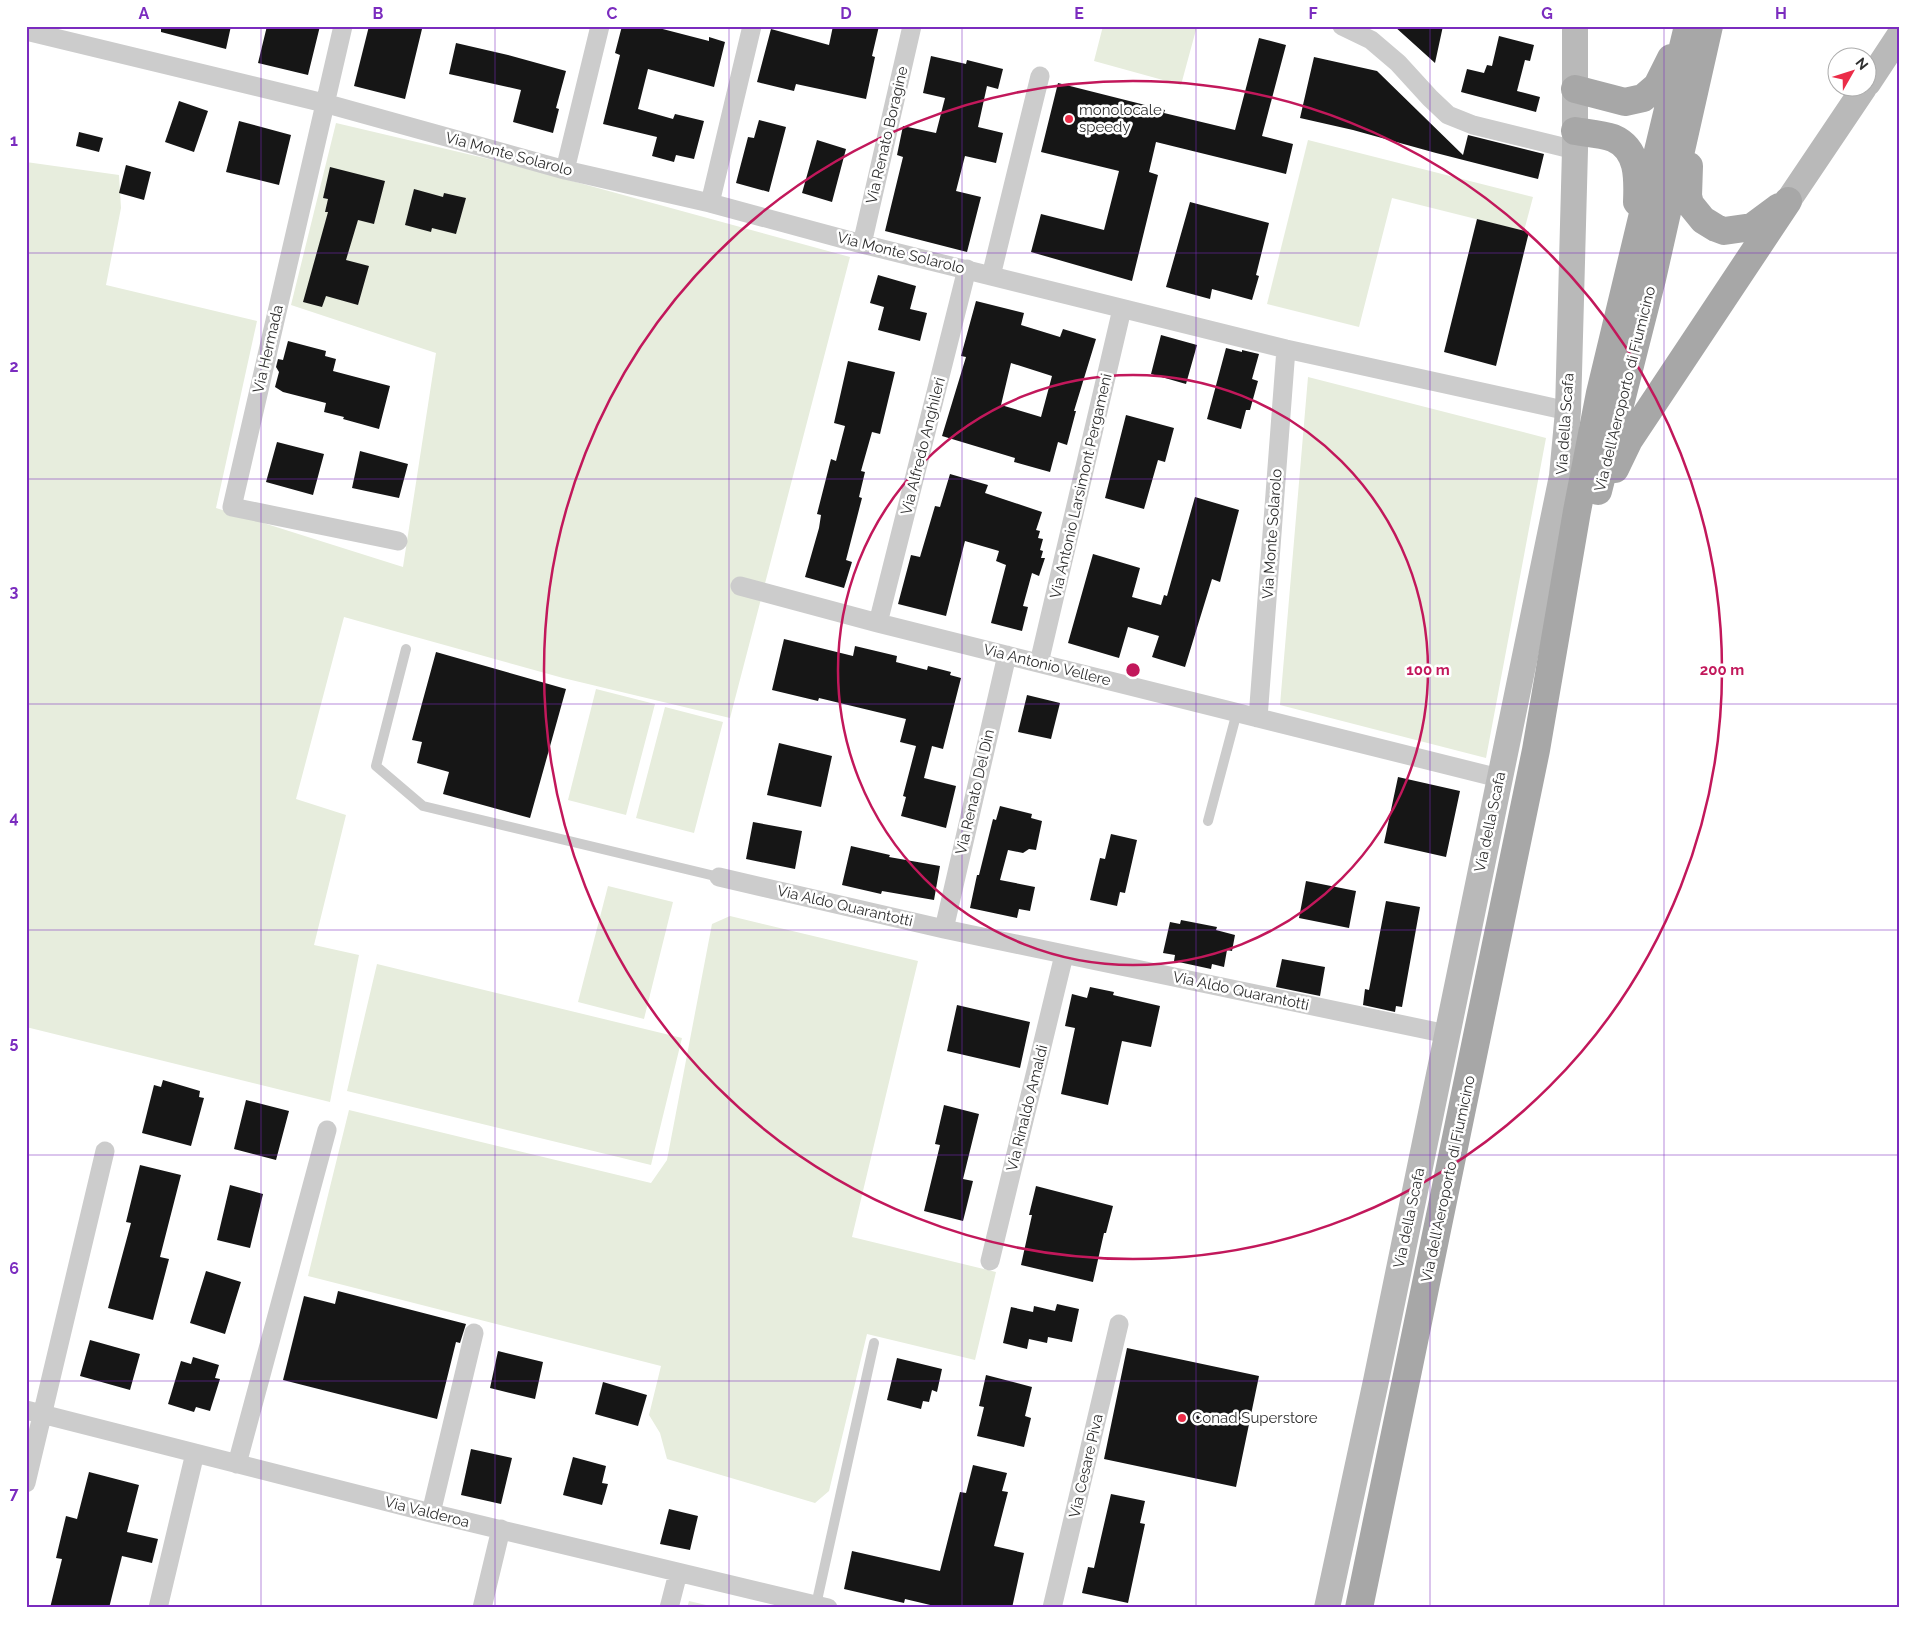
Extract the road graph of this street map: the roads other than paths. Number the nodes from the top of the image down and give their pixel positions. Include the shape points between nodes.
1 (343, 26) edge
2 (600, 26) edge
3 (752, 26) edge
4 (912, 26) edge
5 (1342, 26) edge
6 (1574, 26) edge
7 (1686, 26) edge
8 (1709, 26) edge
9 (26, 31) edge
10 (1899, 36) edge
11 (1878, 68) edge
12 (1040, 76) dead end
13 (1575, 89) junction
14 (1857, 98) edge
15 (324, 103) junction
16 (1691, 112) junction
17 (1575, 140) junction
18 (565, 170) junction
19 (1788, 201) junction
20 (710, 203) junction
21 (862, 244) junction
22 (1633, 254) junction
23 (967, 269) junction
24 (992, 276) junction
25 (1122, 309) junction
26 (1286, 350) junction
27 (1568, 411) junction
28 (1593, 513) junction
29 (398, 541) dead end
30 (740, 586) dead end
31 (878, 624) junction
32 (406, 650) dead end
33 (1007, 655) junction
34 (1039, 664) junction
35 (1237, 712) junction
36 (1258, 718) junction
37 (1536, 750) junction
38 (1499, 778) junction
39 (1208, 821) dead end
40 (719, 877) joint
41 (944, 929) junction
42 (1064, 954) junction
43 (1447, 1034) junction
44 (327, 1130) dead end
45 (105, 1151) dead end
46 (990, 1261) dead end
47 (1119, 1324) dead end
48 (474, 1333) dead end
49 (874, 1343) dead end
50 (34, 1412) edge
51 (195, 1453) junction
52 (237, 1464) junction
53 (26, 1482) edge
54 (431, 1513) junction
55 (501, 1529) junction
56 (678, 1573) junction
57 (822, 1606) edge
58 (158, 1608) edge
59 (482, 1608) edge
60 (669, 1608) edge
61 (1052, 1608) edge
62 (1326, 1608) edge
63 (1359, 1608) edge

1 - 15 street, Via Hermada
2 - 18 street
3 - 20 street
4 - 21 street, Via Renato Boragine
5 - 17 street via 1371,40 1448,115 1473,125
6 - 13 street, Via della Scafa
7 - 13 main road via 1663,77 1643,98 1625,102
7 - 22 main road, Via dell'Aeroporto di Fiumicino
8 - 16 main road, Via dell'Aeroporto di Fiumicino
9 - 15 street, Via Monte Solarolo
10 - 11 street
12 - 24 street
13 - 17 street, Via della Scafa
14 - 19 street
15 - 18 street, Via Monte Solarolo
15 - 29 street, Via Hermada via 232,507
16 - 19 main road via 1688,196 1692,209 1703,220 1724,231 1752,227
16 - 28 main road, Via dell'Aeroporto di Fiumicino
17 - 22 main road via 1613,138 1628,148 1638,176
17 - 27 street, Via della Scafa
18 - 20 street, Via Monte Solarolo
19 - 28 main road via 1630,440
20 - 21 street, Via Monte Solarolo
21 - 23 street, Via Monte Solarolo
22 - 37 main road, Via dell'Aeroporto di Fiumicino via 1600,393
23 - 24 street, Via Monte Solarolo
23 - 31 street, Via Alfredo Anghileri
24 - 25 street, Via Monte Solarolo
25 - 26 street, Via Monte Solarolo
25 - 34 street, Via Antonio Larsimont Pergameni
26 - 27 street, Via Monte Solarolo
26 - 36 street, Via Monte Solarolo
27 - 38 street, Via della Scafa via 1562,476
28 - 37 main road, Via dell'Aeroporto di Fiumicino
30 - 31 street, Via Antonio Vellere
31 - 33 street, Via Antonio Vellere
32 - 40 lane, Via Aldo Quarantotti via 376,766 423,806
33 - 34 street, Via Antonio Vellere
33 - 41 street, Via Renato Del Din
34 - 35 street, Via Antonio Vellere
35 - 36 street, Via Antonio Vellere
35 - 39 lane
36 - 38 street, Via Antonio Vellere
37 - 63 main road, Via dell'Aeroporto di Fiumicino
38 - 43 street, Via della Scafa
40 - 41 street, Via Aldo Quarantotti
41 - 42 street, Via Aldo Quarantotti
42 - 43 street, Via Aldo Quarantotti
42 - 46 street, Via Rinaldo Amaldi
43 - 62 street, Via della Scafa
44 - 52 street
45 - 50 street
47 - 61 street, Via Cesare Piva
48 - 54 street
49 - 57 lane
50 - 51 street, Via Valderoa
50 - 53 street
51 - 52 street, Via Valderoa
51 - 58 street
52 - 54 street, Via Valderoa
54 - 55 street, Via Valderoa
55 - 56 street, Via Valderoa
55 - 59 street
56 - 57 street, Via Valderoa
56 - 60 street

